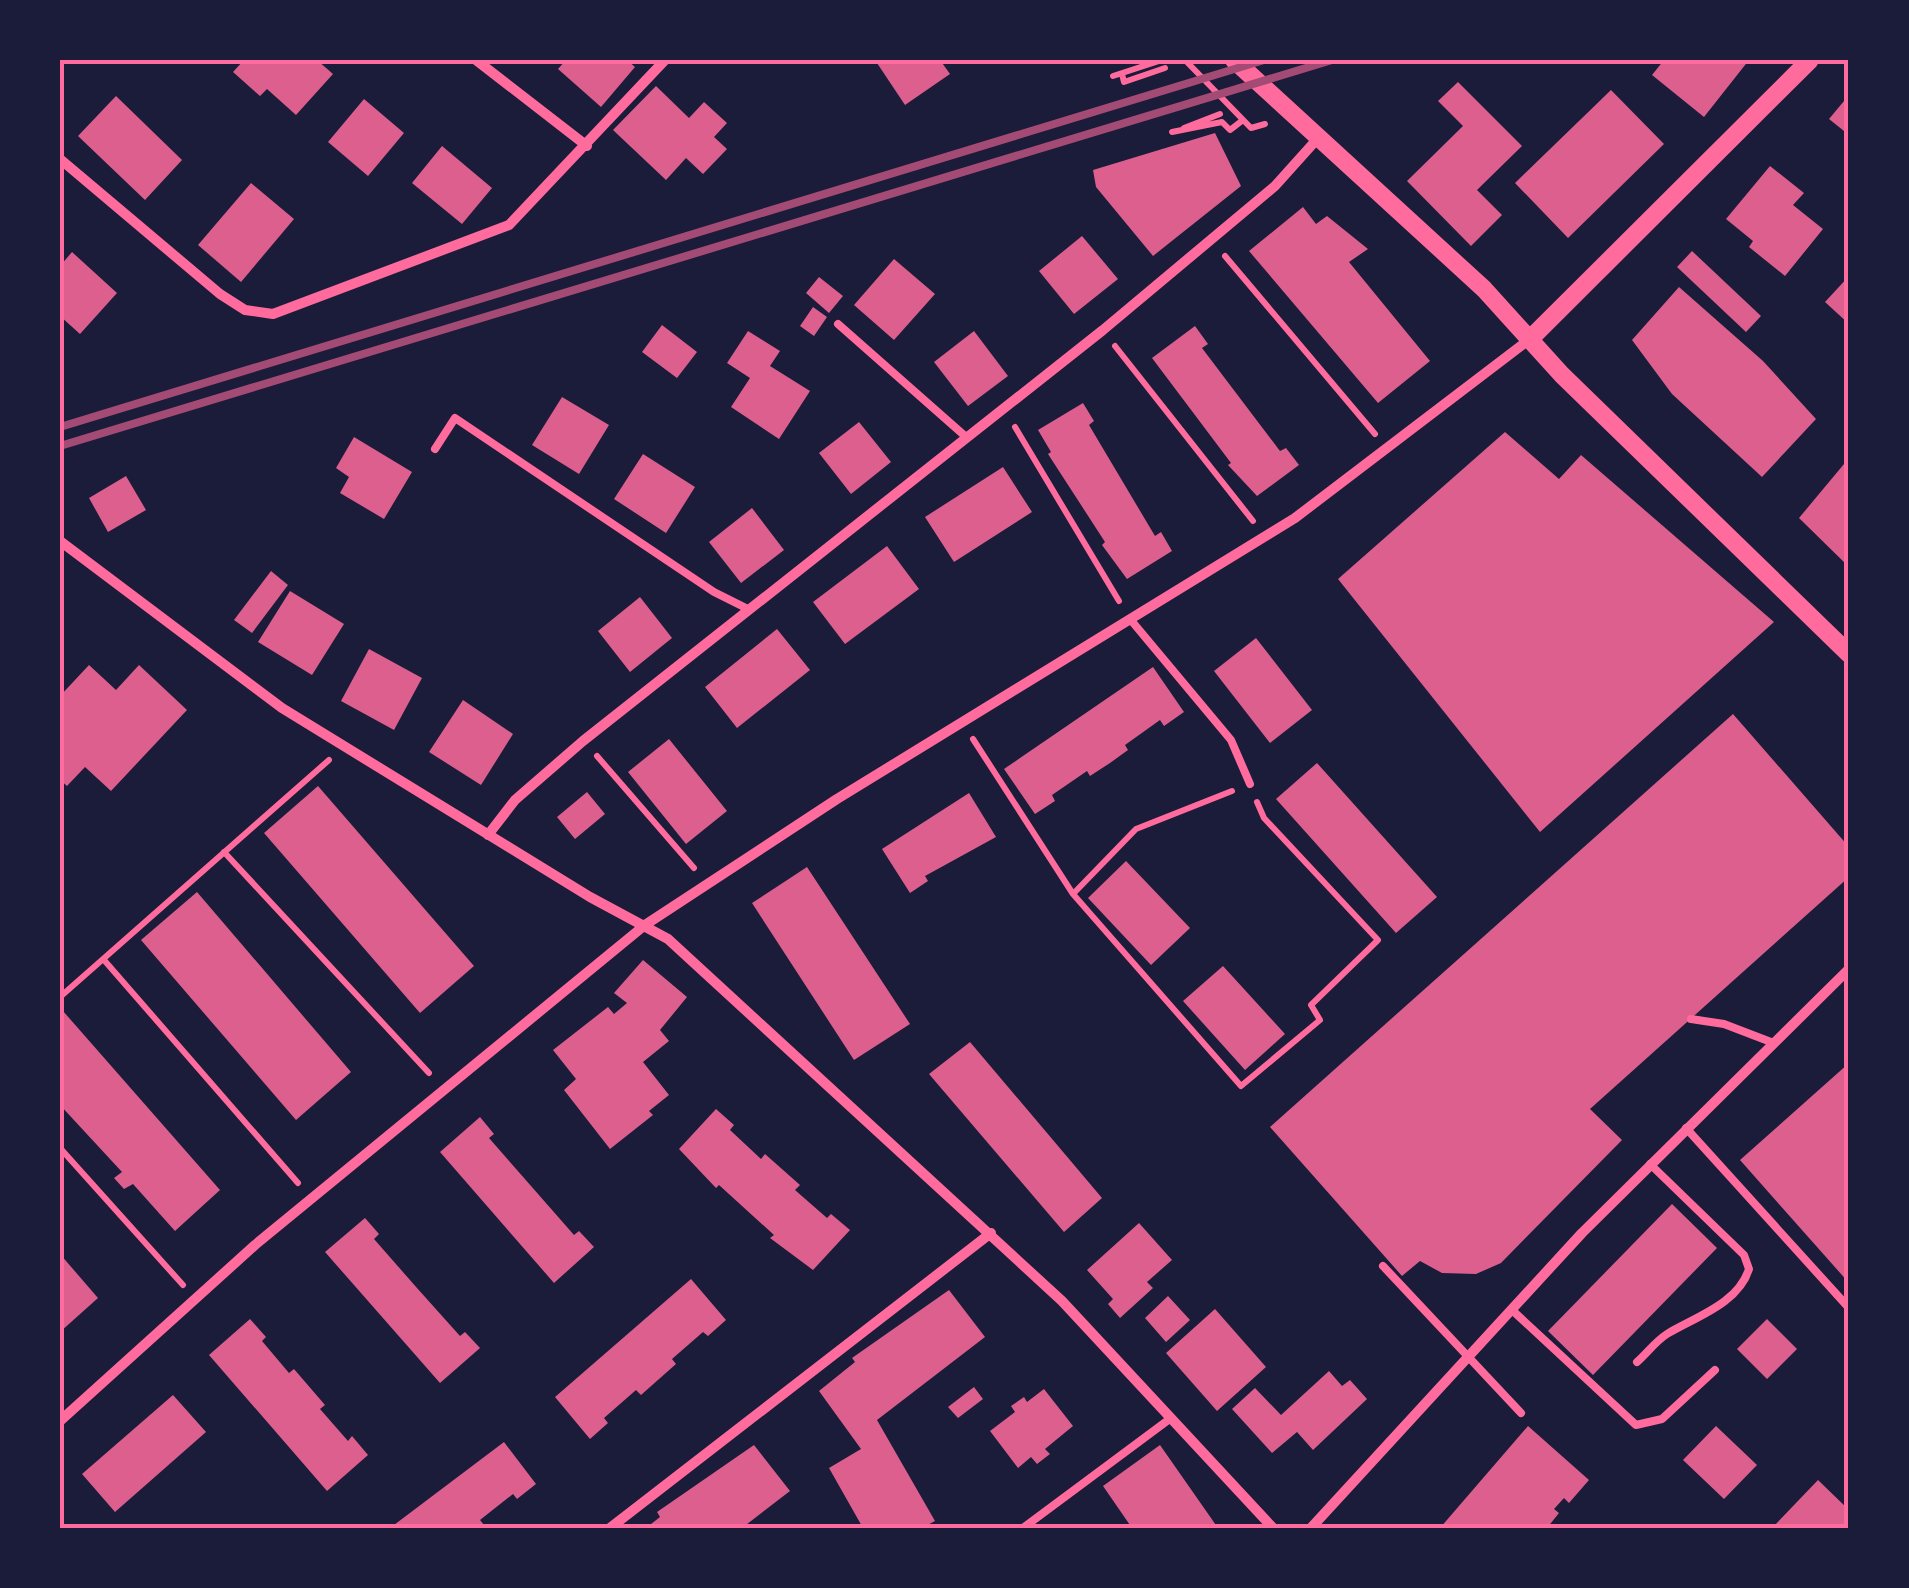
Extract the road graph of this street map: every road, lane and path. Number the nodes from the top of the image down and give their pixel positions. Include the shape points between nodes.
1 (476, 60) edge
2 (665, 60) edge
3 (1185, 60) edge
4 (1234, 60) edge
5 (1810, 60) edge
6 (1163, 64) edge
7 (1121, 79) dead end
8 (1220, 114) dead end
9 (1295, 116) junction
10 (1243, 120) junction
11 (1183, 129) junction
12 (1172, 132) dead end
13 (1319, 137) junction
14 (586, 146) junction
15 (60, 159) edge
16 (1211, 240) junction
17 (838, 324) dead end
18 (1103, 330) junction
19 (1531, 338) junction
20 (1003, 406) junction
21 (965, 436) junction
22 (434, 449) dead end
23 (1388, 450) junction
24 (1266, 538) junction
25 (60, 540) edge
26 (748, 609) junction
27 (1130, 619) junction
28 (1849, 654) edge
29 (962, 721) junction
30 (583, 741) junction
31 (345, 746) junction
32 (1250, 784) junction
33 (488, 834) junction
34 (224, 852) junction
35 (708, 884) junction
36 (1073, 894) junction
37 (645, 926) junction
38 (104, 960) junction
39 (1849, 969) edge
40 (60, 998) edge
41 (1691, 1019) dead end
42 (1771, 1042) junction
43 (444, 1089) junction
44 (1686, 1128) junction
45 (60, 1148) edge
46 (1650, 1164) junction
47 (312, 1199) junction
48 (991, 1234) junction
49 (1383, 1266) dead end
50 (194, 1298) junction
51 (1849, 1308) edge
52 (1512, 1310) junction
53 (1467, 1359) junction
54 (1637, 1362) dead end
55 (1715, 1370) dead end
56 (1521, 1413) dead end
57 (1171, 1418) junction
58 (60, 1422) edge
59 (610, 1528) edge
60 (1023, 1528) edge
61 (1273, 1528) edge
62 (1311, 1528) edge

1 - 14 street
2 - 14 street
3 - 10 path
4 - 9 street
5 - 19 street
6 - 7 path
8 - 11 path
9 - 10 path via 1251,128
9 - 13 street
10 - 11 path via 1230,130 1222,122
11 - 12 path
13 - 16 street
13 - 19 street
14 - 15 street via 509,225 273,314 245,310 220,294
16 - 18 street
16 - 23 path
17 - 21 lane
18 - 20 street
18 - 24 path
19 - 23 street
19 - 28 street
20 - 21 street
20 - 27 path
21 - 26 street
22 - 26 lane via 455,418
23 - 24 street
24 - 27 street
25 - 31 street via 213,659
26 - 30 street
27 - 29 street
27 - 32 lane via 1231,740
29 - 35 street
29 - 36 path
30 - 33 street
30 - 35 path
31 - 33 street
31 - 34 path
32 - 36 path via 1136,830
32 - 36 path via 1264,818 1378,940 1311,1005 1320,1020 1241,1086
33 - 37 street
34 - 38 path
34 - 43 path
35 - 37 street
37 - 43 street
37 - 48 street via 697,965
38 - 40 path
38 - 47 path
39 - 42 street
41 - 42 lane
42 - 44 street
43 - 47 street
44 - 46 street
44 - 51 lane
45 - 50 path
46 - 52 street
46 - 54 lane via 1744,1255 1749,1269 1707,1315 1665,1335
47 - 50 street
48 - 57 street
48 - 59 street
49 - 53 lane
50 - 58 street
52 - 53 street
52 - 55 lane via 1636,1425 1662,1419
53 - 56 lane
53 - 62 street
57 - 60 lane
57 - 61 street

